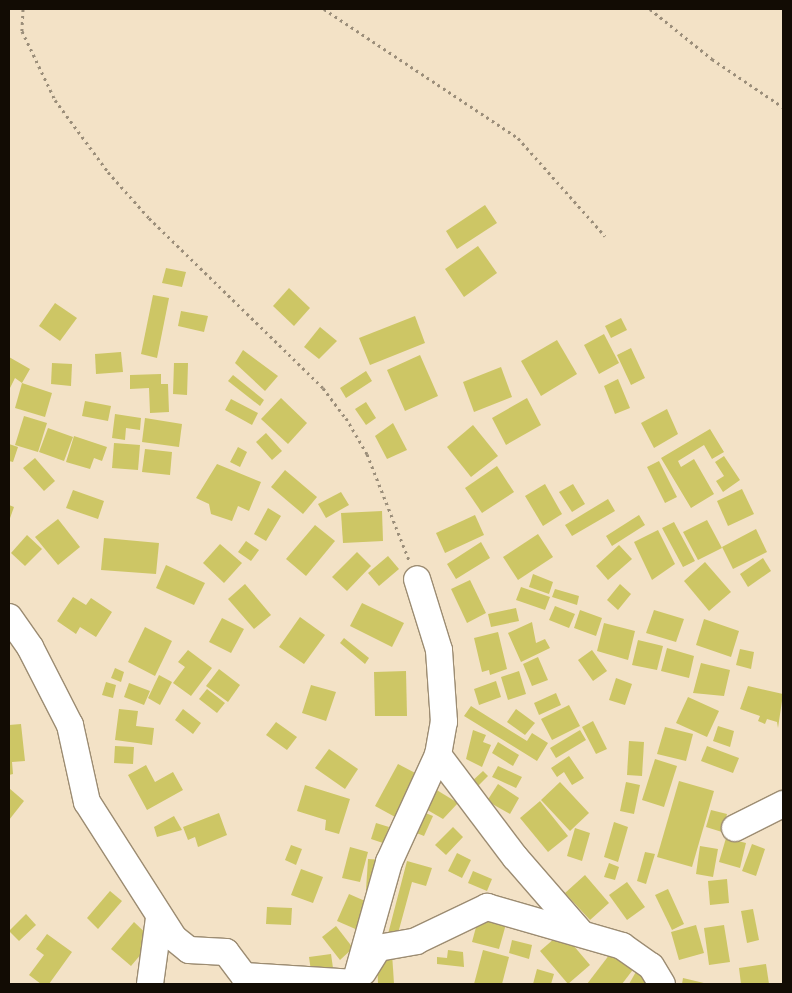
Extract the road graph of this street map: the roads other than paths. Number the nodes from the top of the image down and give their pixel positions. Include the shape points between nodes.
1 (417, 580) road end
2 (9, 617) edge
3 (438, 754) junction
4 (783, 804) edge
5 (735, 828) dead end
6 (159, 918) junction
7 (581, 933) junction
8 (356, 983) edge
9 (150, 984) edge
10 (662, 984) edge

1 - 3 street via 433,624 443,685
2 - 6 street via 30,646 70,726 87,802
3 - 7 street via 515,858
3 - 8 street via 389,862
4 - 5 street
6 - 8 street via 189,950 226,952 244,976
6 - 9 street
7 - 8 street via 487,907 416,941 378,948
7 - 10 street via 641,957

